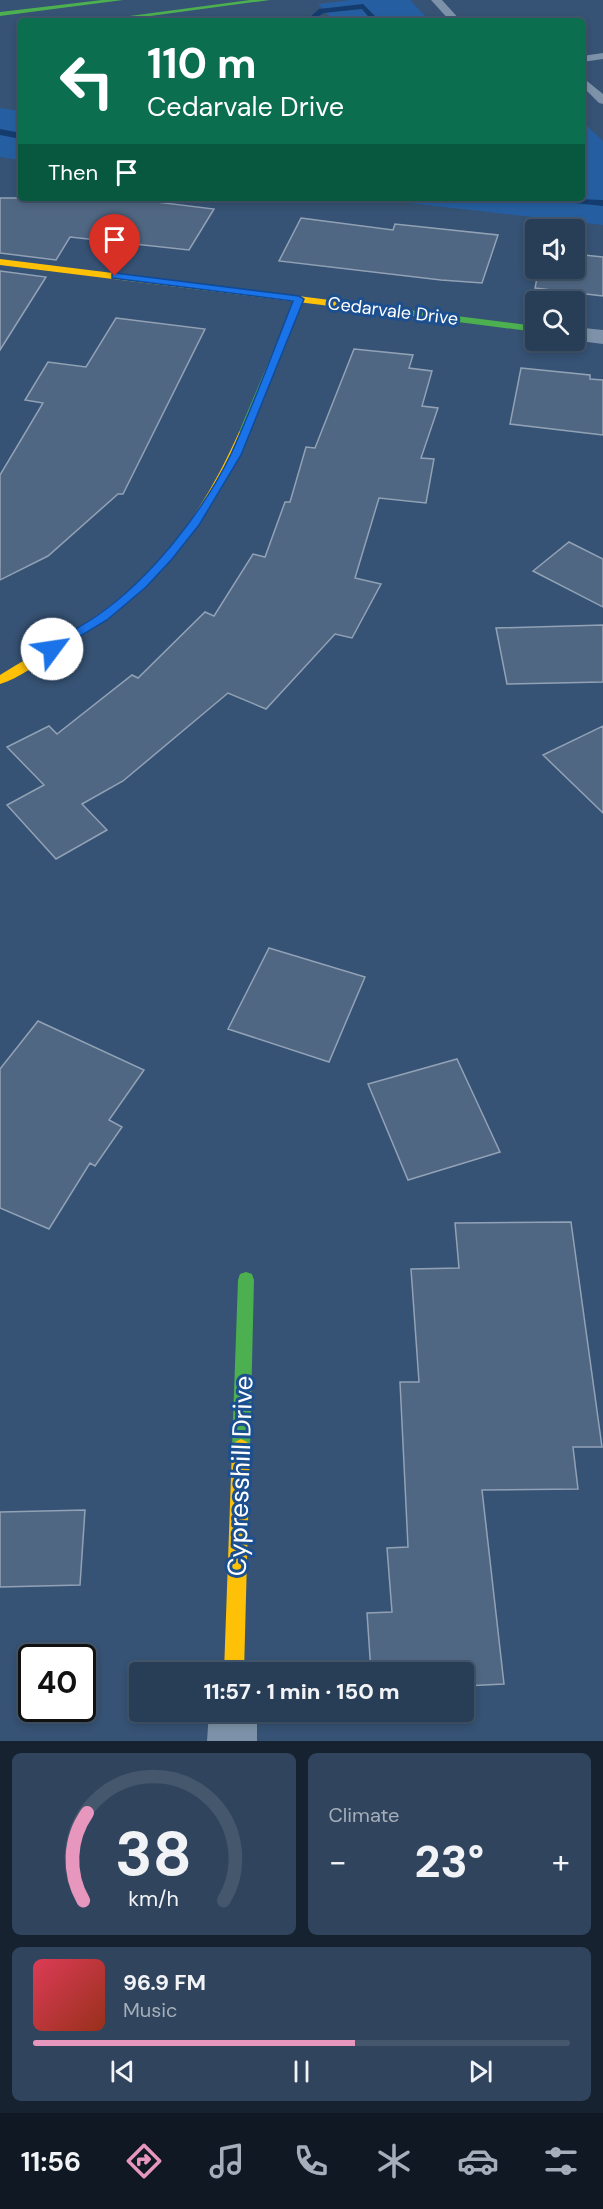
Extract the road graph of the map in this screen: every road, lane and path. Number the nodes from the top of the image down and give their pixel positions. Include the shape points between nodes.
1 (120, 0) edge
2 (267, 0) edge
3 (436, 0) edge
4 (0, 15) edge
5 (136, 18) edge
6 (453, 18) edge
7 (603, 56) edge
8 (585, 59) edge
9 (585, 83) edge
10 (603, 100) edge
11 (0, 262) edge
12 (299, 299) junction
13 (525, 328) edge
14 (585, 335) edge
15 (603, 337) edge
16 (0, 680) edge
17 (246, 1280) dead end
18 (234, 1662) edge
19 (233, 1722) edge
20 (232, 1741) edge

1 - 4 street
2 - 5 street
3 - 6 lane
7 - 8 lane
9 - 10 lane
11 - 12 street, Cedarvale Drive
12 - 13 street, Cedarvale Drive
12 - 16 street via 235,455 195,522 168,557 103,617
14 - 15 street
17 - 18 street, Cypresshill Drive
19 - 20 street

